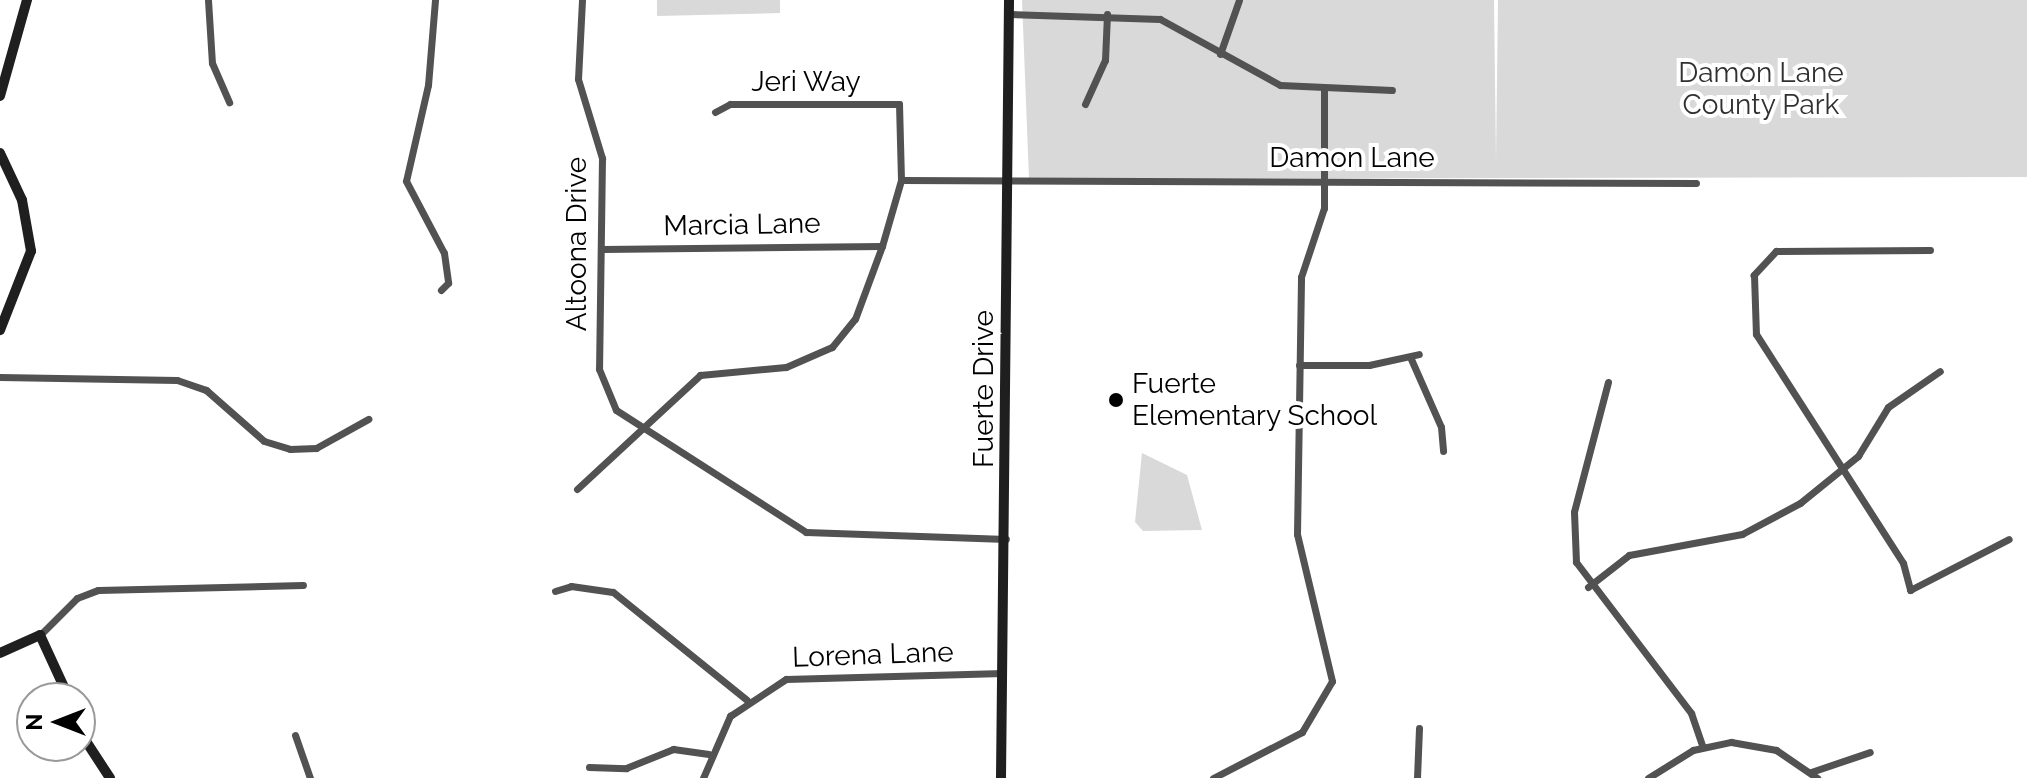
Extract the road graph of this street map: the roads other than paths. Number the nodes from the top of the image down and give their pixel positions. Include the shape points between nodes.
1 (27, 0) edge
2 (208, 0) edge
3 (435, 0) edge
4 (582, 0) edge
5 (1009, 0) edge
6 (1239, 0) edge
7 (1009, 14) junction
8 (1107, 14) junction
9 (1220, 54) junction
10 (1324, 88) junction
11 (1392, 90) dead end
12 (0, 96) edge
13 (229, 102) dead end
14 (1085, 104) dead end
15 (715, 112) dead end
16 (0, 153) edge
17 (1007, 179) junction
18 (1325, 179) junction
19 (901, 180) junction
20 (1696, 183) dead end
21 (882, 246) junction
22 (602, 249) junction
23 (1930, 250) dead end
24 (441, 290) dead end
25 (0, 330) edge
26 (1419, 354) dead end
27 (1411, 359) junction
28 (1299, 365) junction
29 (1940, 371) dead end
30 (0, 377) edge
31 (1608, 382) dead end
32 (368, 419) dead end
33 (638, 429) junction
34 (1443, 451) dead end
35 (1844, 469) junction
36 (577, 489) dead end
37 (1008, 539) junction
38 (2009, 539) dead end
39 (303, 585) dead end
40 (1588, 587) junction
41 (555, 591) dead end
42 (40, 635) junction
43 (0, 653) edge
44 (1003, 673) junction
45 (62, 682) edge
46 (747, 700) junction
47 (1419, 728) dead end
48 (295, 735) dead end
49 (1703, 747) junction
50 (1870, 752) dead end
51 (709, 754) junction
52 (96, 757) edge
53 (589, 767) dead end
54 (1814, 775) edge
55 (110, 778) edge
56 (310, 778) edge
57 (703, 778) edge
58 (1001, 778) edge
59 (1213, 778) edge
60 (1417, 778) edge
61 (1648, 778) edge

1 - 12 street
2 - 13 street via 212,63
3 - 24 street via 430,71 406,181 444,253 448,283
4 - 22 street, Altoona Drive via 577,69 602,158
5 - 7 street, Fuerte Drive
6 - 9 street
7 - 8 street
7 - 17 street, Fuerte Drive
8 - 9 street via 1160,19
8 - 14 street via 1105,60
9 - 10 street via 1280,85
10 - 11 street
10 - 18 street
15 - 19 street, Jeri Way via 730,104 899,104
16 - 25 street via 22,200 31,251
17 - 18 street, Damon Lane
17 - 19 street
17 - 37 street, Fuerte Drive
18 - 20 street, Damon Lane
18 - 28 street via 1323,217 1301,277
19 - 21 street
21 - 22 street, Marcia Lane
21 - 33 street via 855,319 832,347 786,367 700,375
22 - 33 street, Altoona Drive via 600,378 616,410
23 - 35 street via 1788,248 1757,267 1756,334
26 - 27 street
27 - 28 street
27 - 34 street via 1441,427
28 - 59 street via 1298,546 1332,681 1302,732
29 - 35 street via 1888,407 1870,442
30 - 32 street via 177,380 206,390 264,441 290,449 316,448
31 - 40 street via 1574,512 1573,553
33 - 36 street
33 - 37 street, Altoona Drive via 806,532 849,539
35 - 38 street via 1903,563 1910,590
35 - 40 street via 1742,534 1648,548
37 - 44 street, Fuerte Drive
39 - 42 street via 98,590 77,598
40 - 49 street via 1691,713
41 - 46 street via 571,586 613,592
42 - 43 street
42 - 45 street
44 - 46 street, Lorena Lane via 804,675
44 - 58 street, Fuerte Drive
46 - 51 street
47 - 60 street
48 - 56 street
49 - 54 street via 1765,747
49 - 61 street
50 - 54 street
51 - 53 street via 673,749 626,768
51 - 57 street
52 - 55 street

